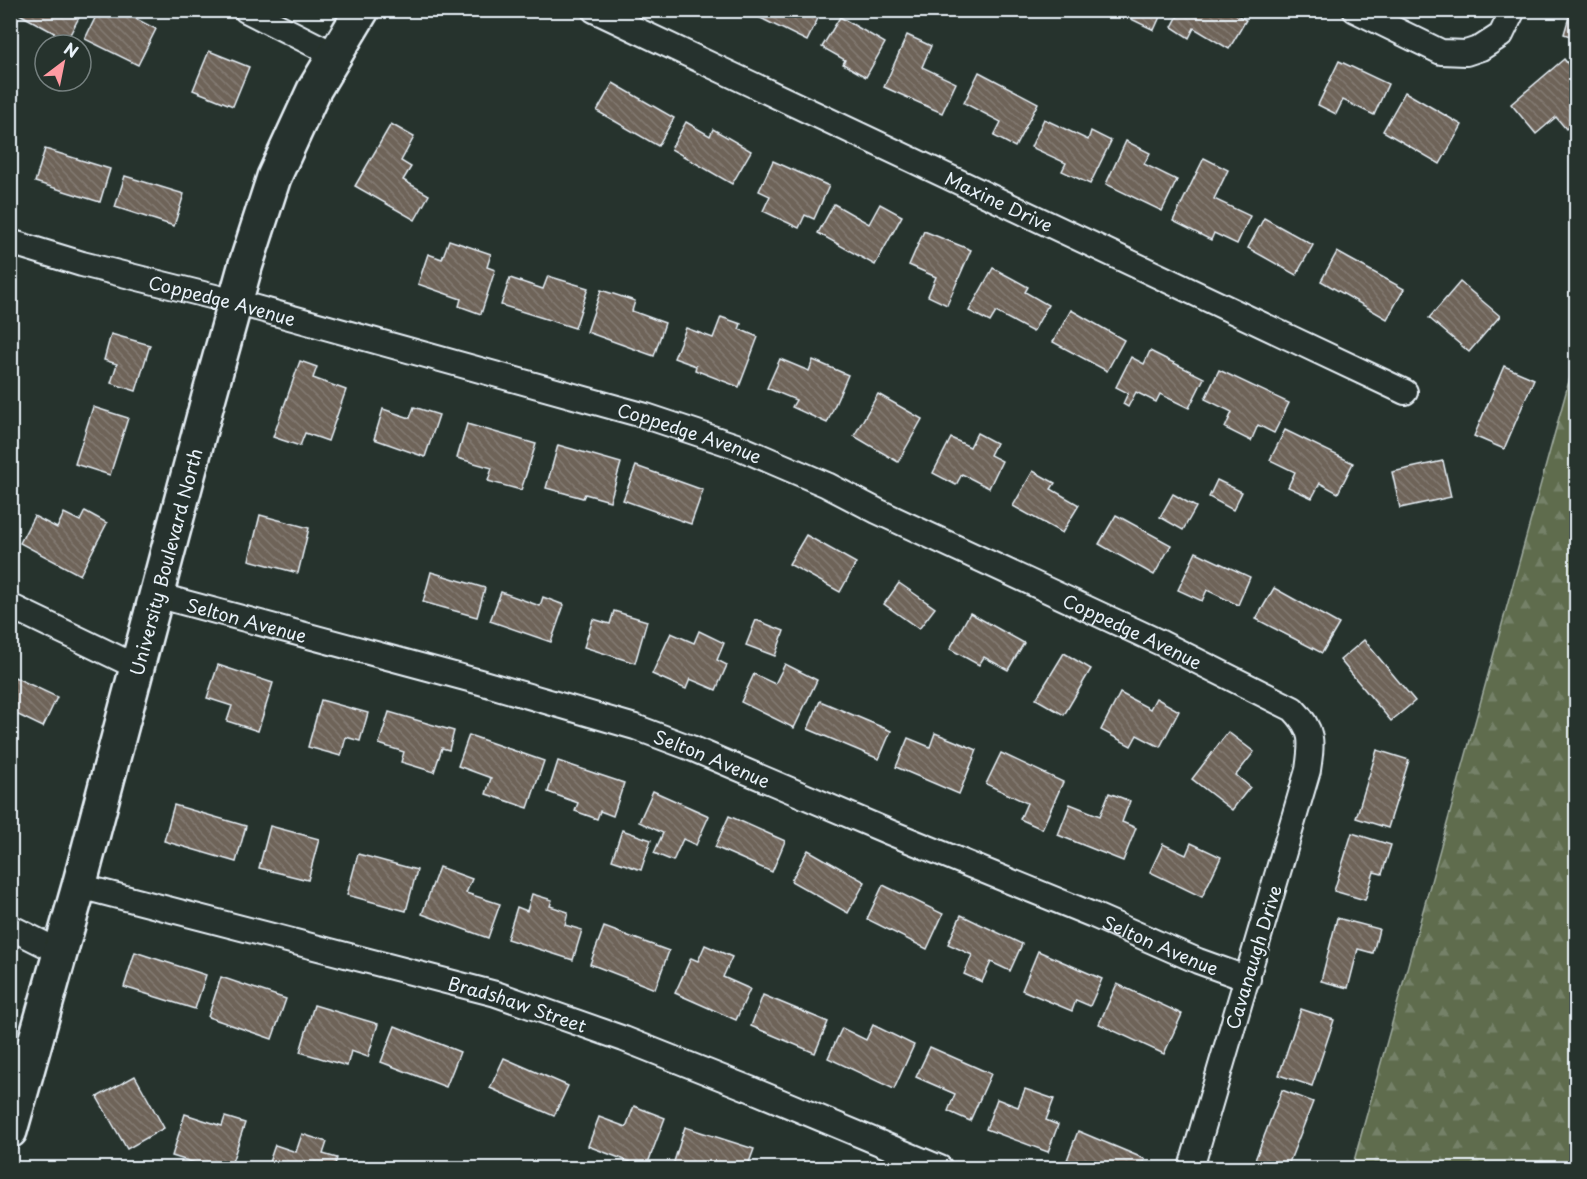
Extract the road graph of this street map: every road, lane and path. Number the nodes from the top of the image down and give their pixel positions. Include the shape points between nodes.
1 (246, 10) edge
2 (362, 10) edge
3 (594, 10) edge
4 (1355, 10) edge
5 (1513, 10) edge
6 (335, 55) junction
7 (10, 242) edge
8 (235, 302) junction
9 (1405, 392) dead end
10 (156, 595) junction
11 (10, 606) edge
12 (137, 667) junction
13 (1312, 744) joint
14 (79, 886) junction
15 (10, 927) edge
16 (60, 952) junction
17 (1248, 979) junction
18 (10, 1131) edge
19 (940, 1168) edge
20 (1191, 1168) edge

1 - 6 street
2 - 6 street, University Boulevard North
3 - 9 street, Maxine Drive
4 - 5 street via 1441,52 1481,48 1501,35
6 - 8 street, University Boulevard North via 314,90 274,177
7 - 8 street, Coppedge Avenue
8 - 10 street, University Boulevard North
8 - 13 street, Coppedge Avenue via 646,416 736,446 827,485 1293,709 1302,718
10 - 12 street, University Boulevard North
10 - 17 street, Selton Avenue via 635,727
11 - 12 street
12 - 14 street, University Boulevard North
13 - 17 street, Cavanaugh Drive via 1302,795
14 - 16 street, University Boulevard North
14 - 19 street, Bradshaw Street via 496,994 634,1043
15 - 16 street
16 - 18 street, University Boulevard North
17 - 20 street, Cavanaugh Drive

